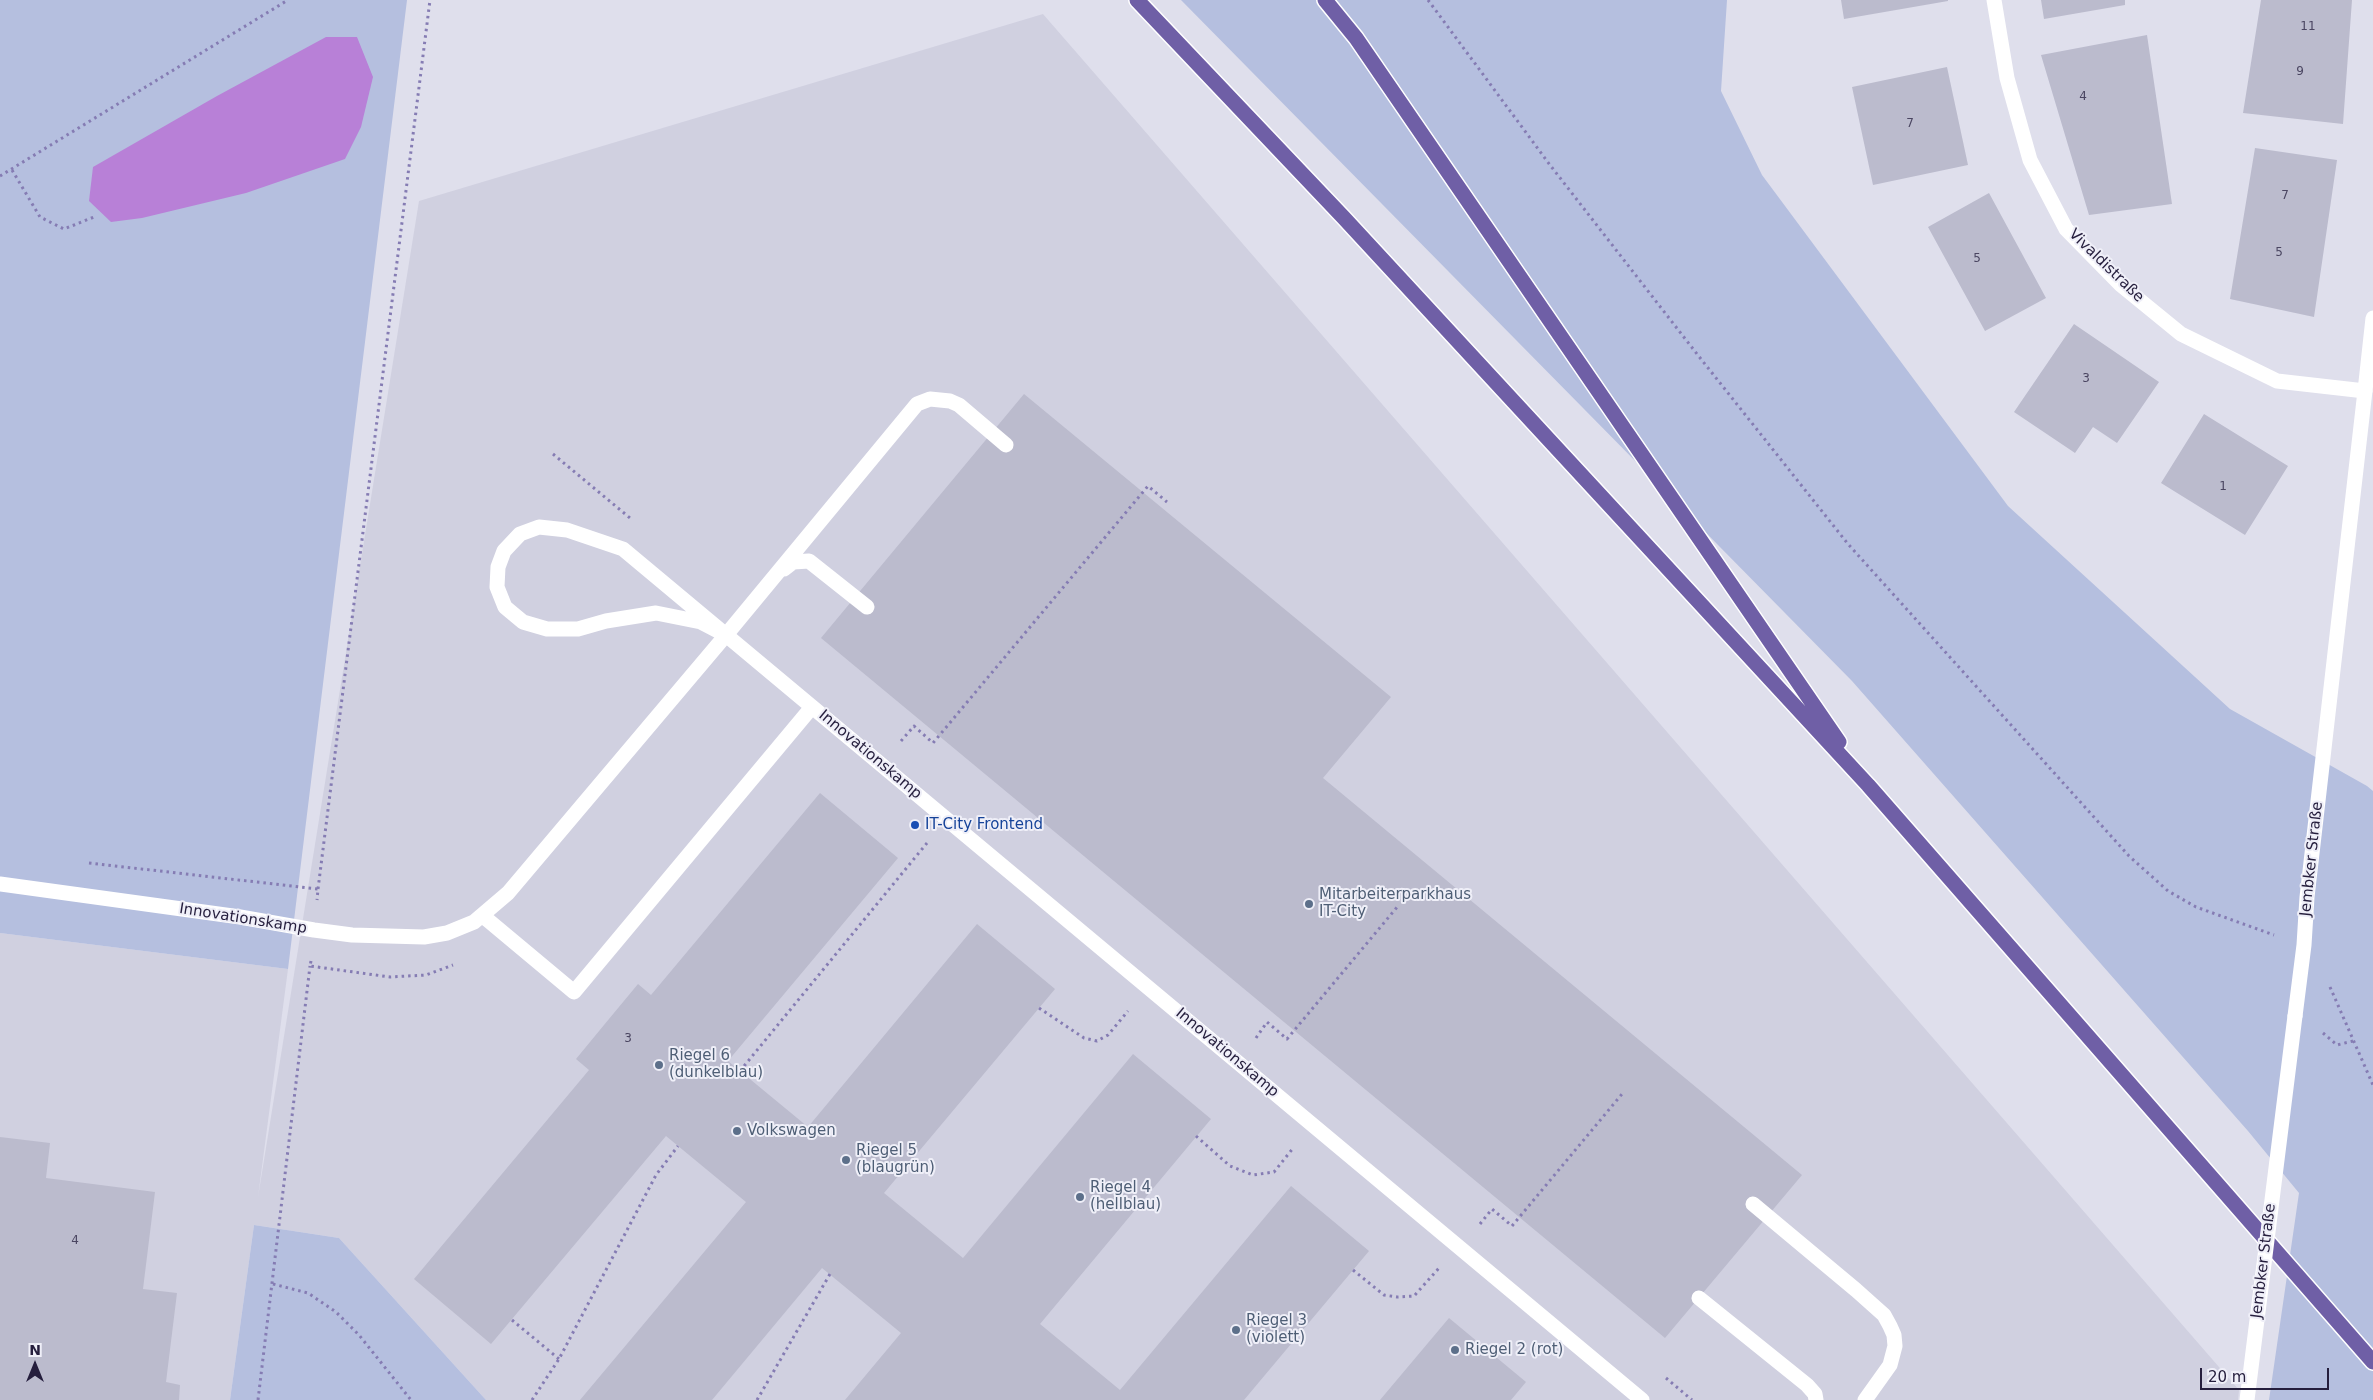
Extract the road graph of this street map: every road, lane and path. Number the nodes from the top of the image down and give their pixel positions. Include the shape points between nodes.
1 (288, 0) edge
2 (430, 0) edge
3 (1137, 0) edge
4 (1325, 0) edge
5 (1428, 0) edge
6 (1994, 0) edge
7 (12, 170) junction
8 (0, 176) edge
9 (94, 217) dead end
10 (2373, 318) edge
11 (2365, 391) junction
12 (1006, 445) dead end
13 (1167, 502) dead end
14 (774, 578) junction
15 (867, 606) dead end
16 (726, 635) junction
17 (812, 707) junction
18 (901, 741) dead end
19 (1868, 785) junction
20 (946, 820) junction
21 (0, 884) edge
22 (318, 889) dead end
23 (1398, 906) dead end
24 (483, 916) junction
25 (2304, 945) junction
26 (310, 966) dead end
27 (1147, 986) junction
28 (1039, 1008) dead end
29 (1256, 1038) dead end
30 (740, 1071) dead end
31 (2373, 1085) edge
32 (1622, 1094) dead end
33 (1311, 1123) junction
34 (1196, 1136) dead end
35 (678, 1146) dead end
36 (1753, 1204) dead end
37 (1480, 1224) dead end
38 (1458, 1246) junction
39 (1353, 1270) dead end
40 (830, 1274) dead end
41 (273, 1284) junction
42 (1699, 1298) dead end
43 (512, 1320) dead end
44 (559, 1359) junction
45 (2373, 1362) edge
46 (258, 1400) edge
47 (411, 1400) edge
48 (532, 1400) edge
49 (757, 1400) edge
50 (1642, 1400) edge
51 (1816, 1400) edge
52 (1865, 1400) edge
53 (2247, 1400) edge

1 - 7 path
2 - 22 path
3 - 19 main road via 1344,218
4 - 19 main road via 1373,62
5 - 25 path via 1562,180 1848,544 2129,856 2168,891 2196,907
6 - 11 street, Vivaldistraße via 2007,78 2030,160 2066,229 2121,285 2181,334 2277,380
7 - 8 path
7 - 9 path via 40,217 64,229
10 - 11 street, Jembker Straße
11 - 25 street, Jembker Straße
12 - 14 street via 959,405 930,399 918,404
13 - 18 path via 1148,486 933,743 914,726
14 - 15 street via 794,562 809,561
14 - 16 street
16 - 16 street via 623,549 568,530 539,527 520,534 504,551 498,567 497,587 504,606 524,622 547,629 578,629 656,613 701,622
16 - 17 street, Innovationskamp
16 - 24 street, Innovationskamp via 508,893
17 - 20 street, Innovationskamp
17 - 24 street, Innovationskamp via 574,992
19 - 45 main road
20 - 27 street, Innovationskamp
20 - 30 path
21 - 24 street, Innovationskamp via 352,935 424,937 461,928
23 - 29 path via 1287,1039 1268,1022
25 - 31 path via 2332,990
25 - 53 street, Jembker Straße, bridge
26 - 41 path
27 - 28 path via 1108,1036 1097,1041 1084,1038
27 - 33 street, Innovationskamp
32 - 37 path via 1512,1226 1492,1209
33 - 34 path via 1274,1172 1253,1175 1230,1166
33 - 38 street, Innovationskamp
35 - 44 path via 656,1175
36 - 52 street via 1856,1290 1884,1316 1890,1326 1895,1346 1890,1365
38 - 39 path via 1414,1296 1397,1298 1384,1295
38 - 50 street, Innovationskamp
40 - 49 path
41 - 46 path
41 - 47 path via 308,1293 336,1312 359,1335
42 - 51 street via 1807,1385
43 - 44 path
44 - 48 path

